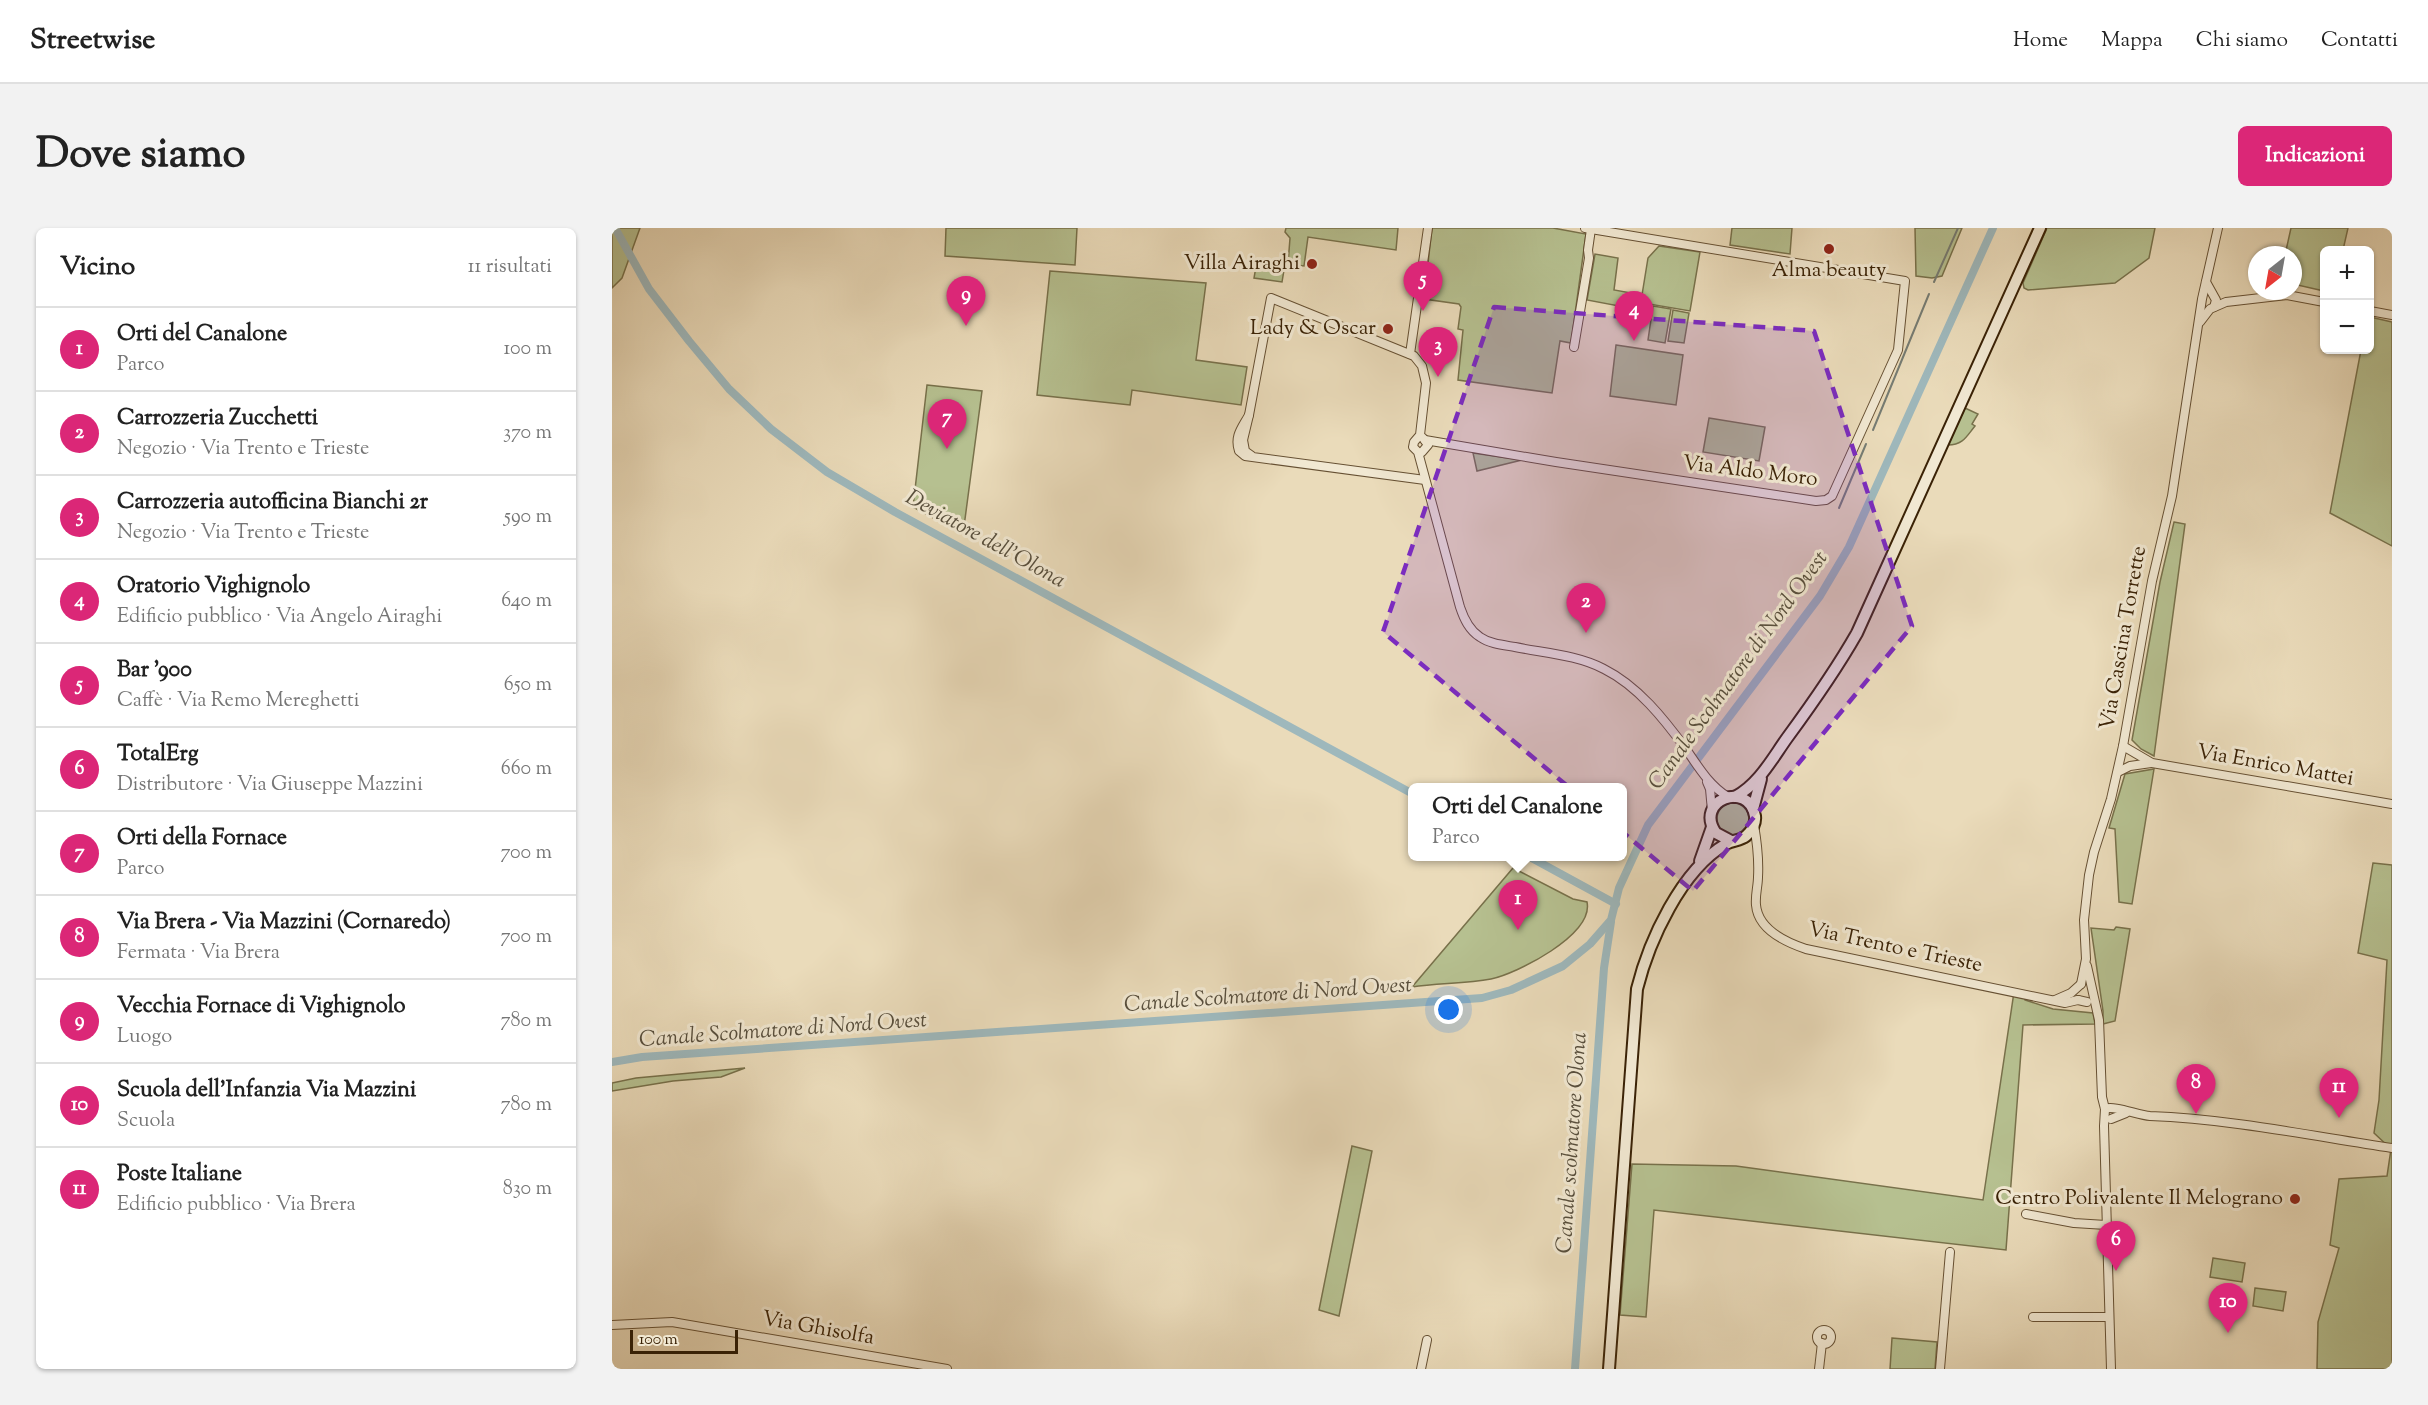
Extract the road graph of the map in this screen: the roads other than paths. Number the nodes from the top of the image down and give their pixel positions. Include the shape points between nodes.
1 (1428, 228) edge
2 (1588, 228) edge
3 (2040, 228) edge
4 (2218, 228) edge
5 (2210, 301) junction
6 (2320, 301) edge
7 (2374, 312) edge
8 (2392, 315) edge
9 (1574, 347) dead end
10 (1410, 354) junction
11 (1424, 443) junction
12 (1425, 480) junction
13 (2123, 746) junction
14 (2152, 763) junction
15 (2118, 772) junction
16 (1762, 773) junction
17 (1706, 778) junction
18 (1732, 797) junction
19 (2392, 804) edge
20 (1753, 809) junction
21 (1712, 811) junction
22 (1754, 825) junction
23 (1712, 827) junction
24 (1737, 840) junction
25 (1758, 861) junction
26 (1698, 867) junction
27 (2086, 959) junction
28 (2091, 986) junction
29 (2078, 987) junction
30 (2090, 999) junction
31 (2054, 1000) junction
32 (2078, 1000) junction
33 (2109, 1111) junction
34 (2392, 1148) edge
35 (2026, 1214) dead end
36 (2106, 1225) junction
37 (1950, 1252) dead end
38 (2033, 1317) dead end
39 (2109, 1317) junction
40 (612, 1325) edge
41 (1427, 1340) dead end
42 (1822, 1343) dead end
43 (947, 1369) edge
44 (1421, 1369) edge
45 (1609, 1369) edge
46 (1819, 1369) edge
47 (1940, 1369) edge
48 (2111, 1369) edge

1 - 10 street
2 - 9 street via 1589,258
2 - 11 street, Via Aldo Moro via 1905,281 1899,350 1832,495 1816,501
3 - 16 main road via 1857,633
4 - 5 street via 2205,281
5 - 6 street via 2287,295
5 - 13 street, Via Cascina Torrette via 2200,323 2175,478
7 - 8 street
10 - 11 street via 1419,360 1426,380
10 - 12 street via 1271,298 1243,440 1245,452 1252,456
11 - 12 street via 1421,462
12 - 17 street via 1460,607 1473,631 1498,644 1588,662 1614,674 1644,699
13 - 14 street, Via Enrico Mattei
13 - 15 street, Via Cascina Torrette
14 - 15 street, Via Enrico Mattei
14 - 19 street, Via Enrico Mattei
15 - 27 street, Via Cascina Torrette via 2089,875 2084,920
16 - 18 main road via 1749,789
16 - 20 main road
17 - 18 street
17 - 21 street
18 - 20 main road via 1745,800
18 - 21 main road via 1717,803
20 - 22 main road
21 - 23 main road
22 - 24 main road via 1748,835
22 - 25 street, Via Trento e Trieste
23 - 24 main road via 1718,836
23 - 26 main road
24 - 25 street via 1754,849
24 - 26 main road via 1716,849
25 - 31 street, Via Trento e Trieste via 1756,903 1760,917 1770,930 1795,946
26 - 45 main road via 1654,936 1637,989
27 - 28 street, Via Cascina Torrette
27 - 29 street, Via Cascina Torrette
28 - 29 street
28 - 30 street, Via Cascina Torrette
29 - 31 street
29 - 32 street
30 - 32 street, Via Trento e Trieste
30 - 33 street via 2098,1016
31 - 32 street, Via Trento e Trieste
33 - 34 street via 2180,1117
33 - 36 street via 2104,1133
35 - 36 street
36 - 39 street
37 - 47 street
38 - 39 street
39 - 48 street
40 - 43 street, Via Ghisolfa via 672,1322
41 - 44 street
42 - 46 street

